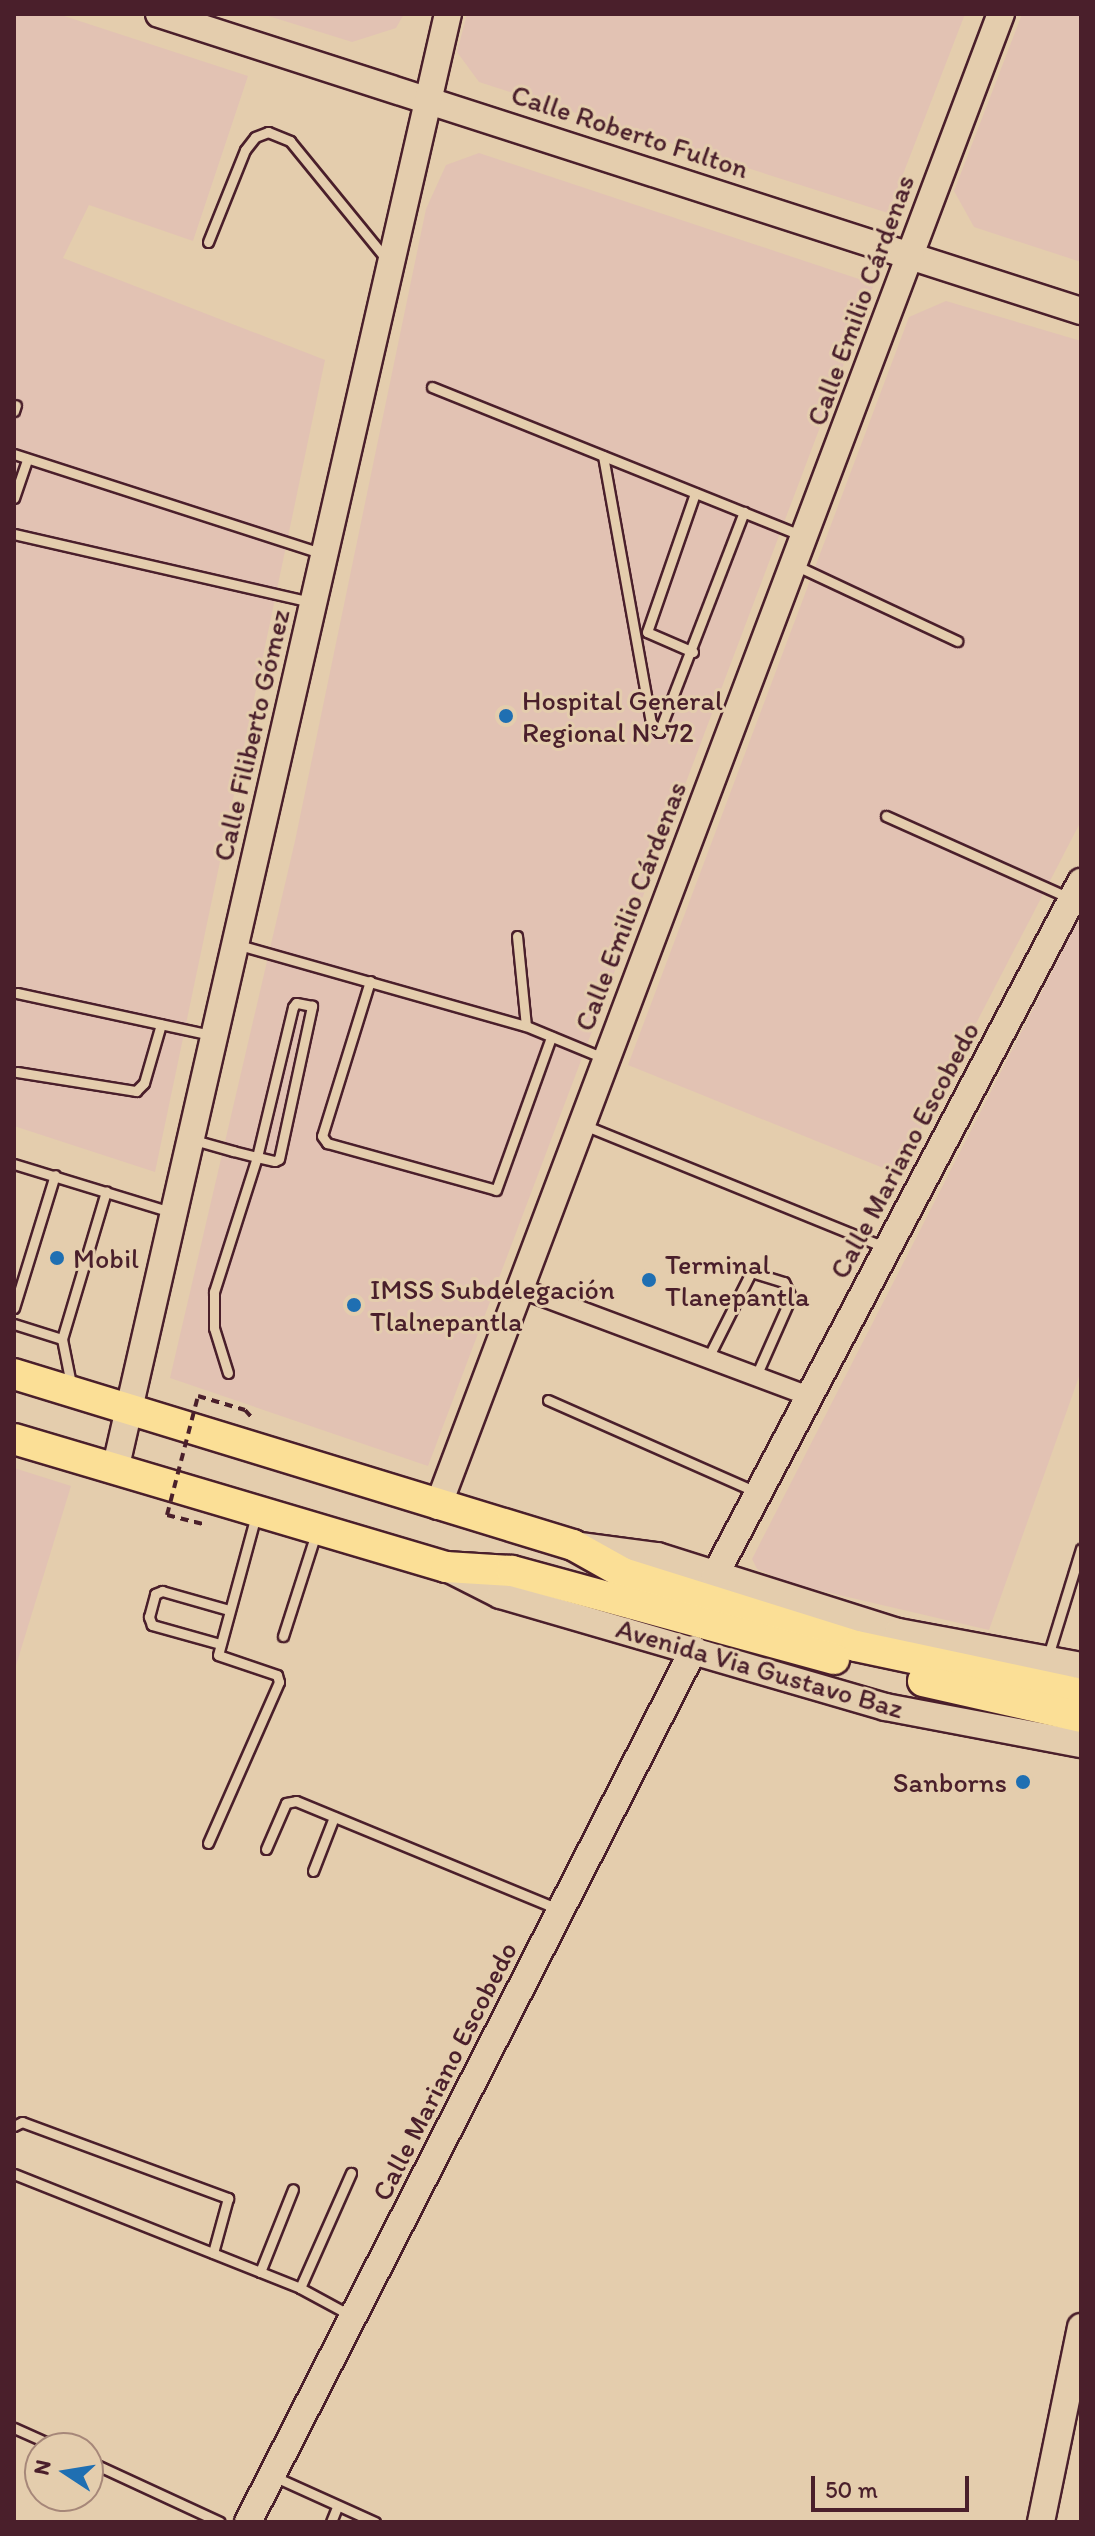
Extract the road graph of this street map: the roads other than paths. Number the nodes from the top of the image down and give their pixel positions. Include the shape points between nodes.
1 (159, 14) edge
2 (448, 14) edge
3 (1001, 14) edge
4 (431, 101) junction
5 (208, 242) dead end
6 (910, 255) junction
7 (392, 265) junction
8 (1081, 311) edge
9 (432, 387) dead end
10 (14, 454) edge
11 (603, 456) junction
12 (27, 460) junction
13 (695, 493) junction
14 (14, 498) edge
15 (744, 512) junction
16 (14, 534) edge
17 (807, 538) junction
18 (323, 554) junction
19 (796, 565) junction
20 (314, 602) junction
21 (647, 632) junction
22 (957, 641) dead end
23 (693, 652) junction
24 (639, 654) junction
25 (886, 816) dead end
26 (1076, 891) edge
27 (517, 936) dead end
28 (237, 944) junction
29 (370, 981) junction
30 (17, 993) dead end
31 (161, 1024) junction
32 (526, 1026) junction
33 (215, 1036) junction
34 (551, 1037) junction
35 (606, 1059) junction
36 (17, 1072) dead end
37 (580, 1123) junction
38 (191, 1139) junction
39 (257, 1157) junction
40 (14, 1164) edge
41 (55, 1175) junction
42 (106, 1191) junction
43 (174, 1213) junction
44 (888, 1248) junction
45 (517, 1287) junction
46 (14, 1308) edge
47 (14, 1324) edge
48 (62, 1339) junction
49 (708, 1358) junction
50 (228, 1373) dead end
51 (14, 1374) edge
52 (756, 1376) junction
53 (73, 1392) junction
54 (809, 1396) junction
55 (548, 1400) dead end
56 (128, 1409) junction
57 (14, 1439) edge
58 (115, 1470) junction
59 (757, 1492) junction
60 (438, 1506) junction
61 (256, 1511) junction
62 (318, 1529) junction
63 (573, 1545) junction
64 (1081, 1551) edge
65 (446, 1567) junction
66 (715, 1575) junction
67 (676, 1603) junction
68 (229, 1610) junction
69 (283, 1636) dead end
70 (220, 1644) junction
71 (694, 1649) junction
72 (1047, 1660) junction
73 (1081, 1666) edge
74 (1081, 1694) edge
75 (1081, 1717) edge
76 (1081, 1744) edge
77 (334, 1817) junction
78 (208, 1843) dead end
79 (266, 1849) dead end
80 (313, 1871) dead end
81 (563, 1911) junction
82 (14, 2126) edge
83 (351, 2173) dead end
84 (14, 2174) edge
85 (293, 2189) dead end
86 (213, 2253) junction
87 (260, 2272) junction
88 (300, 2288) junction
89 (352, 2317) junction
90 (1081, 2327) edge
91 (104, 2468) edge
92 (273, 2476) junction
93 (337, 2507) junction
94 (220, 2522) edge
95 (248, 2522) edge
96 (331, 2522) edge
97 (375, 2522) edge
98 (1041, 2522) edge

1 - 4 street, Calle Roberto Fulton
2 - 4 street, Calle Filiberto Gómez
3 - 6 street, Calle Emilio Cárdenas
4 - 6 street, Calle Roberto Fulton
4 - 7 street, Calle Filiberto Gómez
5 - 7 lane via 245,150 255,137 268,132 290,141
6 - 8 street, Calle Roberto Fulton
6 - 17 street, Calle Emilio Cárdenas
7 - 18 street, Calle Filiberto Gómez
9 - 11 lane
10 - 12 lane
11 - 13 lane
11 - 24 lane
12 - 14 lane
12 - 18 lane
13 - 15 lane
13 - 21 lane
15 - 17 lane
15 - 23 lane
16 - 20 lane
17 - 19 street, Calle Emilio Cárdenas
18 - 20 street, Calle Filiberto Gómez
19 - 22 lane
19 - 35 street, Calle Emilio Cárdenas
20 - 28 street, Calle Filiberto Gómez
21 - 23 lane
21 - 24 lane
23 - 24 lane via 659,732 651,722
25 - 26 lane
26 - 44 street, Calle Mariano Escobedo
27 - 32 lane
28 - 29 lane
28 - 33 street, Calle Filiberto Gómez
29 - 32 lane
29 - 34 lane via 322,1136 327,1143 496,1190
30 - 31 lane
31 - 33 lane
31 - 36 lane via 144,1083 136,1091
32 - 34 lane
33 - 38 street, Calle Filiberto Gómez
34 - 35 lane
35 - 37 street, Calle Emilio Cárdenas
37 - 44 lane
37 - 45 street, Calle Emilio Cárdenas
38 - 39 lane
38 - 43 street, Calle Filiberto Gómez
39 - 39 lane via 275,1161 280,1156 312,1006 293,1007
39 - 50 lane via 212,1308
40 - 41 lane
41 - 42 lane
41 - 46 lane
42 - 43 lane
42 - 48 lane
43 - 56 street, Calle Filiberto Gómez
44 - 54 street, Calle Mariano Escobedo
45 - 49 street
45 - 60 street, Calle Emilio Cárdenas
47 - 48 lane
48 - 53 lane
49 - 52 street
49 - 52 lane via 751,1272 784,1282 791,1297
51 - 53 main road, Avenida Via Gustavo Baz
52 - 54 street
53 - 56 main road, Avenida Via Gustavo Baz
54 - 59 street, Calle Mariano Escobedo
55 - 59 lane
56 - 58 street, Calle Filiberto Gómez
56 - 60 main road, Avenida Via Gustavo Baz
57 - 58 main road, Avenida Via Gustavo Baz
58 - 61 main road, Avenida Via Gustavo Baz
59 - 66 street, Calle Mariano Escobedo
60 - 63 main road, Avenida Via Gustavo Baz
61 - 62 main road, Avenida Via Gustavo Baz
61 - 68 lane
62 - 65 main road, Avenida Via Gustavo Baz
62 - 69 lane
63 - 66 street, Avenida Via Gustavo Baz via 657,1556
63 - 67 main road, Avenida Via Gustavo Baz
64 - 72 lane
65 - 67 main road, Avenida Via Gustavo Baz via 512,1571
65 - 71 street, Avenida Via Gustavo Baz via 500,1595
66 - 72 street, Avenida Via Gustavo Baz via 898,1632
67 - 74 main road, Avenida Via Gustavo Baz
67 - 75 main road, Avenida Via Gustavo Baz via 872,1669
68 - 70 lane
68 - 70 lane via 162,1591 155,1594 152,1625
70 - 78 lane via 221,1658 277,1675 279,1682
71 - 76 street, Avenida Via Gustavo Baz via 885,1707
71 - 81 street, Calle Mariano Escobedo
72 - 73 street, Avenida Via Gustavo Baz
77 - 79 lane via 290,1801
77 - 80 lane
77 - 81 lane
81 - 89 street, Calle Mariano Escobedo
82 - 86 lane via 22,2122 228,2198
83 - 88 lane
84 - 86 lane
85 - 87 lane
86 - 87 lane
87 - 88 lane
88 - 89 lane
89 - 92 street, Calle Mariano Escobedo
90 - 98 street
91 - 94 lane
92 - 93 lane
92 - 95 street, Calle Mariano Escobedo
93 - 96 lane
93 - 97 lane

